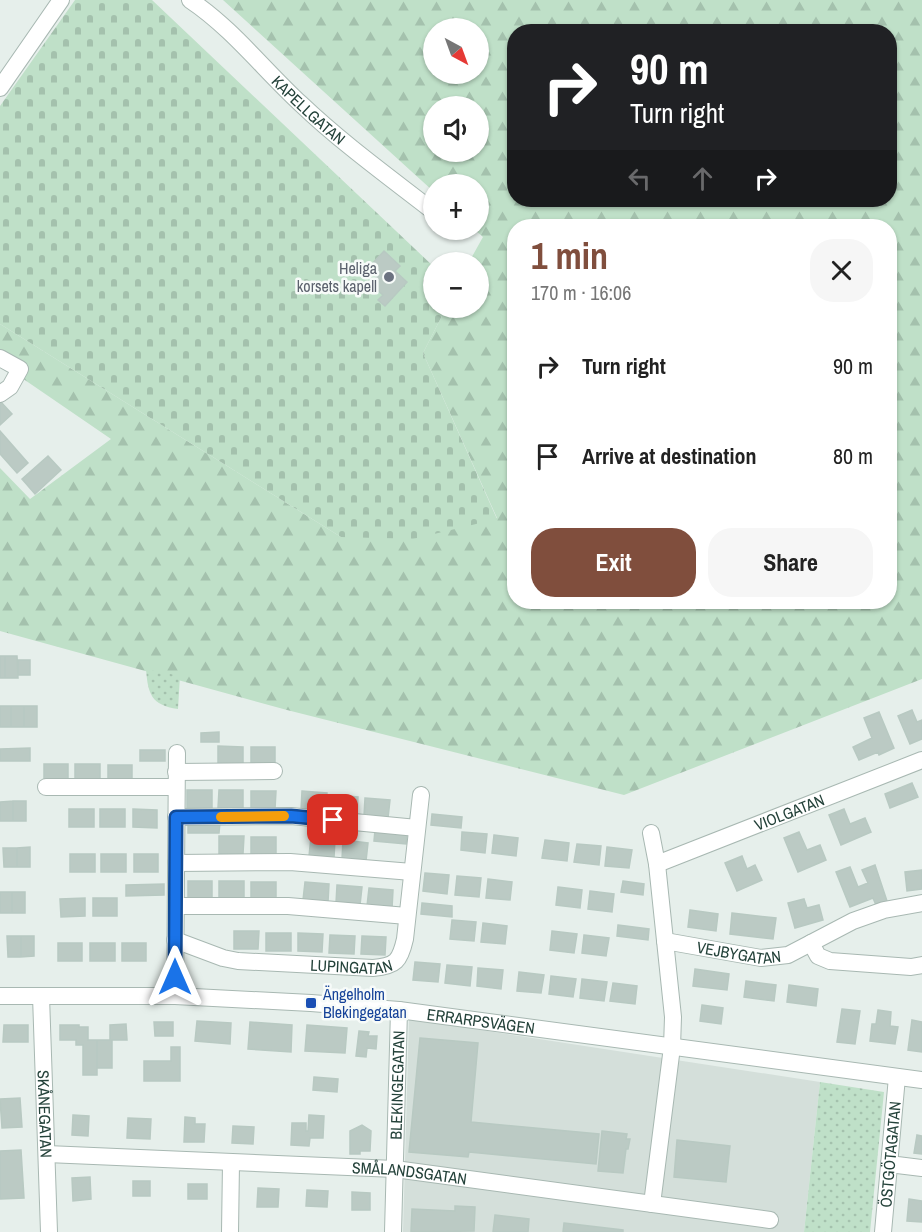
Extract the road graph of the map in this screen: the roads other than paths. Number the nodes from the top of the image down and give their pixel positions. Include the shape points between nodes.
1 (61, 0) edge
2 (190, 0) edge
3 (0, 88) edge
4 (423, 204) edge
5 (0, 358) edge
6 (0, 394) edge
7 (177, 753) dead end
8 (922, 760) edge
9 (274, 771) dead end
10 (176, 780) junction
11 (46, 787) dead end
12 (421, 795) dead end
13 (176, 817) junction
14 (417, 828) junction
15 (651, 833) dead end
16 (176, 863) junction
17 (657, 864) junction
18 (412, 872) junction
19 (922, 903) edge
20 (176, 906) junction
21 (407, 916) junction
22 (176, 940) junction
23 (665, 941) junction
24 (811, 943) junction
25 (922, 965) edge
26 (0, 996) edge
27 (41, 996) junction
28 (175, 996) junction
29 (399, 1010) junction
30 (672, 1047) junction
31 (897, 1077) junction
32 (922, 1080) edge
33 (47, 1154) junction
34 (231, 1163) junction
35 (889, 1164) junction
36 (922, 1168) edge
37 (395, 1169) junction
38 (652, 1204) junction
39 (770, 1220) dead end
40 (49, 1232) edge
41 (230, 1232) edge
42 (393, 1232) edge
43 (883, 1232) edge

1 - 3 street
2 - 4 street, KAPELLGATAN via 214,18 302,106
5 - 6 street via 20,369 10,387
7 - 10 street
8 - 17 street, VIOLGATAN
9 - 10 street
10 - 11 street
10 - 13 street
12 - 14 street, LUPINGATAN
13 - 14 street via 291,816
13 - 16 street
14 - 18 street, LUPINGATAN
15 - 17 street
16 - 18 street via 290,862
16 - 20 street
17 - 23 street
18 - 21 street, LUPINGATAN
19 - 24 street, VEJBYGATAN via 867,915
20 - 21 street via 288,906
20 - 22 street
21 - 22 street, LUPINGATAN via 401,956 382,967 238,961
22 - 28 street
23 - 24 street, VEJBYGATAN via 761,958 788,955
23 - 30 street
24 - 25 street via 818,956 830,961
26 - 27 street, ERRARPSVÄGEN
27 - 28 street, ERRARPSVÄGEN
27 - 33 street, SKÅNEGATAN
28 - 29 street, ERRARPSVÄGEN
29 - 30 street, ERRARPSVÄGEN
29 - 37 street, BLEKINGEGATAN
30 - 31 street, ERRARPSVÄGEN
30 - 38 street
31 - 32 street, ERRARPSVÄGEN
31 - 35 street, ÖSTGÖTAGATAN
33 - 34 street, SMÅLANDSGATAN
33 - 40 street, SKÅNEGATAN
34 - 37 street, SMÅLANDSGATAN
34 - 41 street
35 - 36 street
35 - 43 street, ÖSTGÖTAGATAN
37 - 38 street, SMÅLANDSGATAN
37 - 42 street, BLEKINGEGATAN
38 - 39 street, SMÅLANDSGATAN

